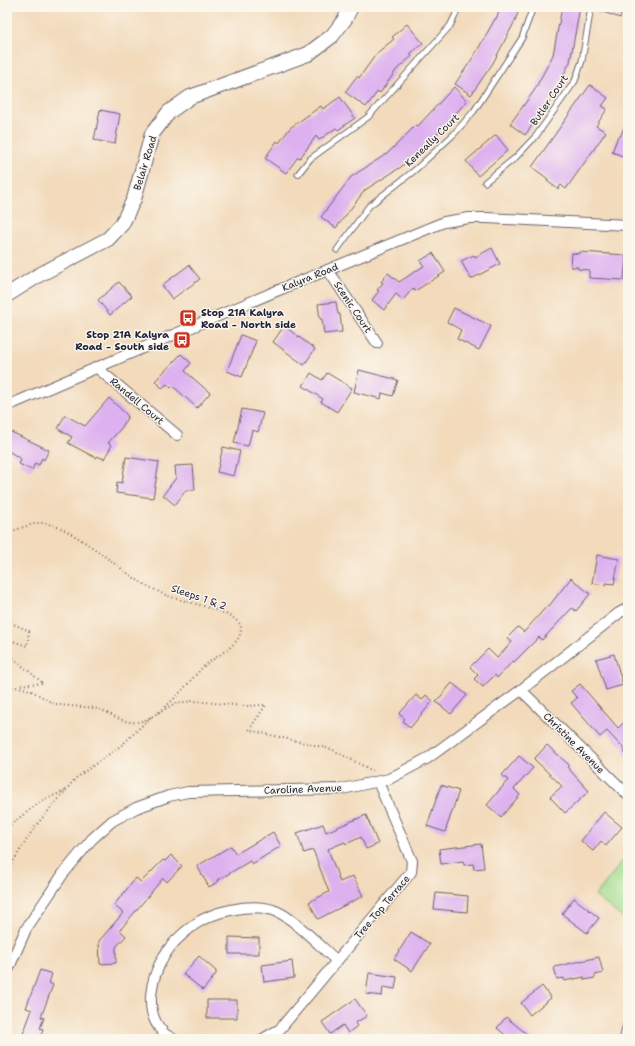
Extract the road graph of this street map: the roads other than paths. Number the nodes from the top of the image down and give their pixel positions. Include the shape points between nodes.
1 (351, 7) edge
2 (458, 7) edge
3 (533, 7) edge
4 (591, 7) edge
5 (298, 174) dead end
6 (485, 182) dead end
7 (628, 225) edge
8 (337, 250) dead end
9 (328, 270) junction
10 (7, 295) edge
11 (377, 343) dead end
12 (96, 367) junction
13 (7, 406) edge
14 (177, 435) dead end
15 (628, 608) edge
16 (521, 690) junction
17 (378, 782) junction
18 (628, 795) edge
19 (337, 961) junction
20 (7, 972) edge
21 (628, 1026) edge
22 (173, 1039) edge
23 (263, 1039) edge
24 (625, 1039) edge

1 - 10 main road, Belair Road via 332,36 308,54 190,97 169,112 152,134 134,199 122,224 108,238
2 - 5 lane via 450,26 368,117 310,159
3 - 8 lane, Keneally Court via 522,38 474,111 454,134 415,170 369,206
4 - 6 lane, Butler Court via 582,61 575,81 536,136 515,158
7 - 9 street, Kalyra Road via 486,218 456,219
9 - 11 street, Scenic Court
9 - 12 street, Kalyra Road
12 - 13 street, Kalyra Road
12 - 14 street, Randell Court
15 - 16 street, Caroline Avenue
16 - 17 street, Caroline Avenue via 428,758 389,779
16 - 18 street, Christine Avenue
17 - 19 street, Tree Top Terrace via 412,861 411,872
17 - 20 street, Caroline Avenue via 342,789 188,792 136,808 112,821 92,838 63,874 26,929
19 - 22 street via 287,917 273,910 254,908 211,915 178,939 165,955 155,976 150,997 152,1017 163,1033
19 - 23 street, Tree Top Terrace via 280,1029
21 - 24 street

